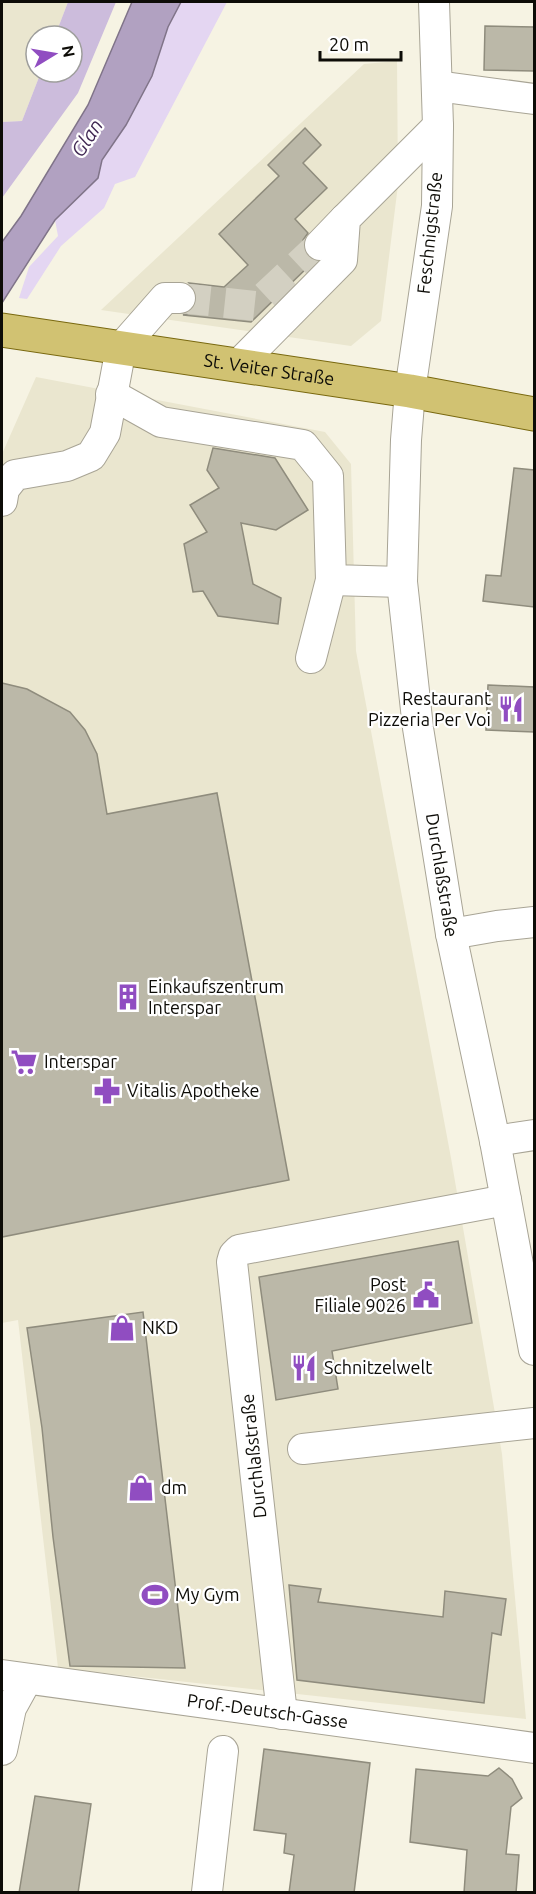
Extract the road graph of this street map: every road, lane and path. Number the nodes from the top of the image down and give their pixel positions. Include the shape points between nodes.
1 (434, 2) edge
2 (437, 86) junction
3 (534, 99) edge
4 (438, 126) junction
5 (345, 219) junction
6 (320, 244) tunnel mouth
7 (180, 298) tunnel mouth
8 (2, 330) edge
9 (121, 348) junction
10 (237, 366) junction
11 (410, 392) junction
12 (111, 394) junction
13 (534, 414) edge
14 (2, 501) edge
15 (331, 580) junction
16 (402, 582) junction
17 (311, 658) dead end
18 (534, 922) edge
19 (451, 934) junction
20 (534, 1135) edge
21 (495, 1141) junction
22 (506, 1200) junction
23 (534, 1350) edge
24 (534, 1423) edge
25 (303, 1449) dead end
26 (14, 1677) edge
27 (282, 1714) junction
28 (534, 1748) edge
29 (2, 1749) edge
30 (223, 1751) dead end
31 (207, 1893) edge

1 - 2 street, Feschnigstraße
2 - 3 street
2 - 4 street, Feschnigstraße
4 - 5 street
4 - 11 street, Feschnigstraße via 437,206
5 - 6 street
5 - 10 street via 342,260
7 - 9 street via 165,297
8 - 9 main road, St. Veiter Straße
9 - 10 main road, St. Veiter Straße
9 - 12 street
10 - 11 main road, St. Veiter Straße
11 - 13 main road, St. Veiter Straße
11 - 16 street, Durchlaßstraße
12 - 14 street via 105,433 91,456 67,466 15,475 4,489
12 - 15 street via 161,422 303,445 328,476
15 - 16 street
15 - 17 street
16 - 19 street, Durchlaßstraße via 418,728
18 - 19 street
19 - 21 street, Durchlaßstraße
20 - 21 street
21 - 22 street, Durchlaßstraße
22 - 23 street, Durchlaßstraße
22 - 27 street, Durchlaßstraße via 239,1250 234,1256
24 - 25 street
26 - 27 street, Prof.-Deutsch-Gasse
26 - 29 street
27 - 28 street, Prof.-Deutsch-Gasse
30 - 31 street

